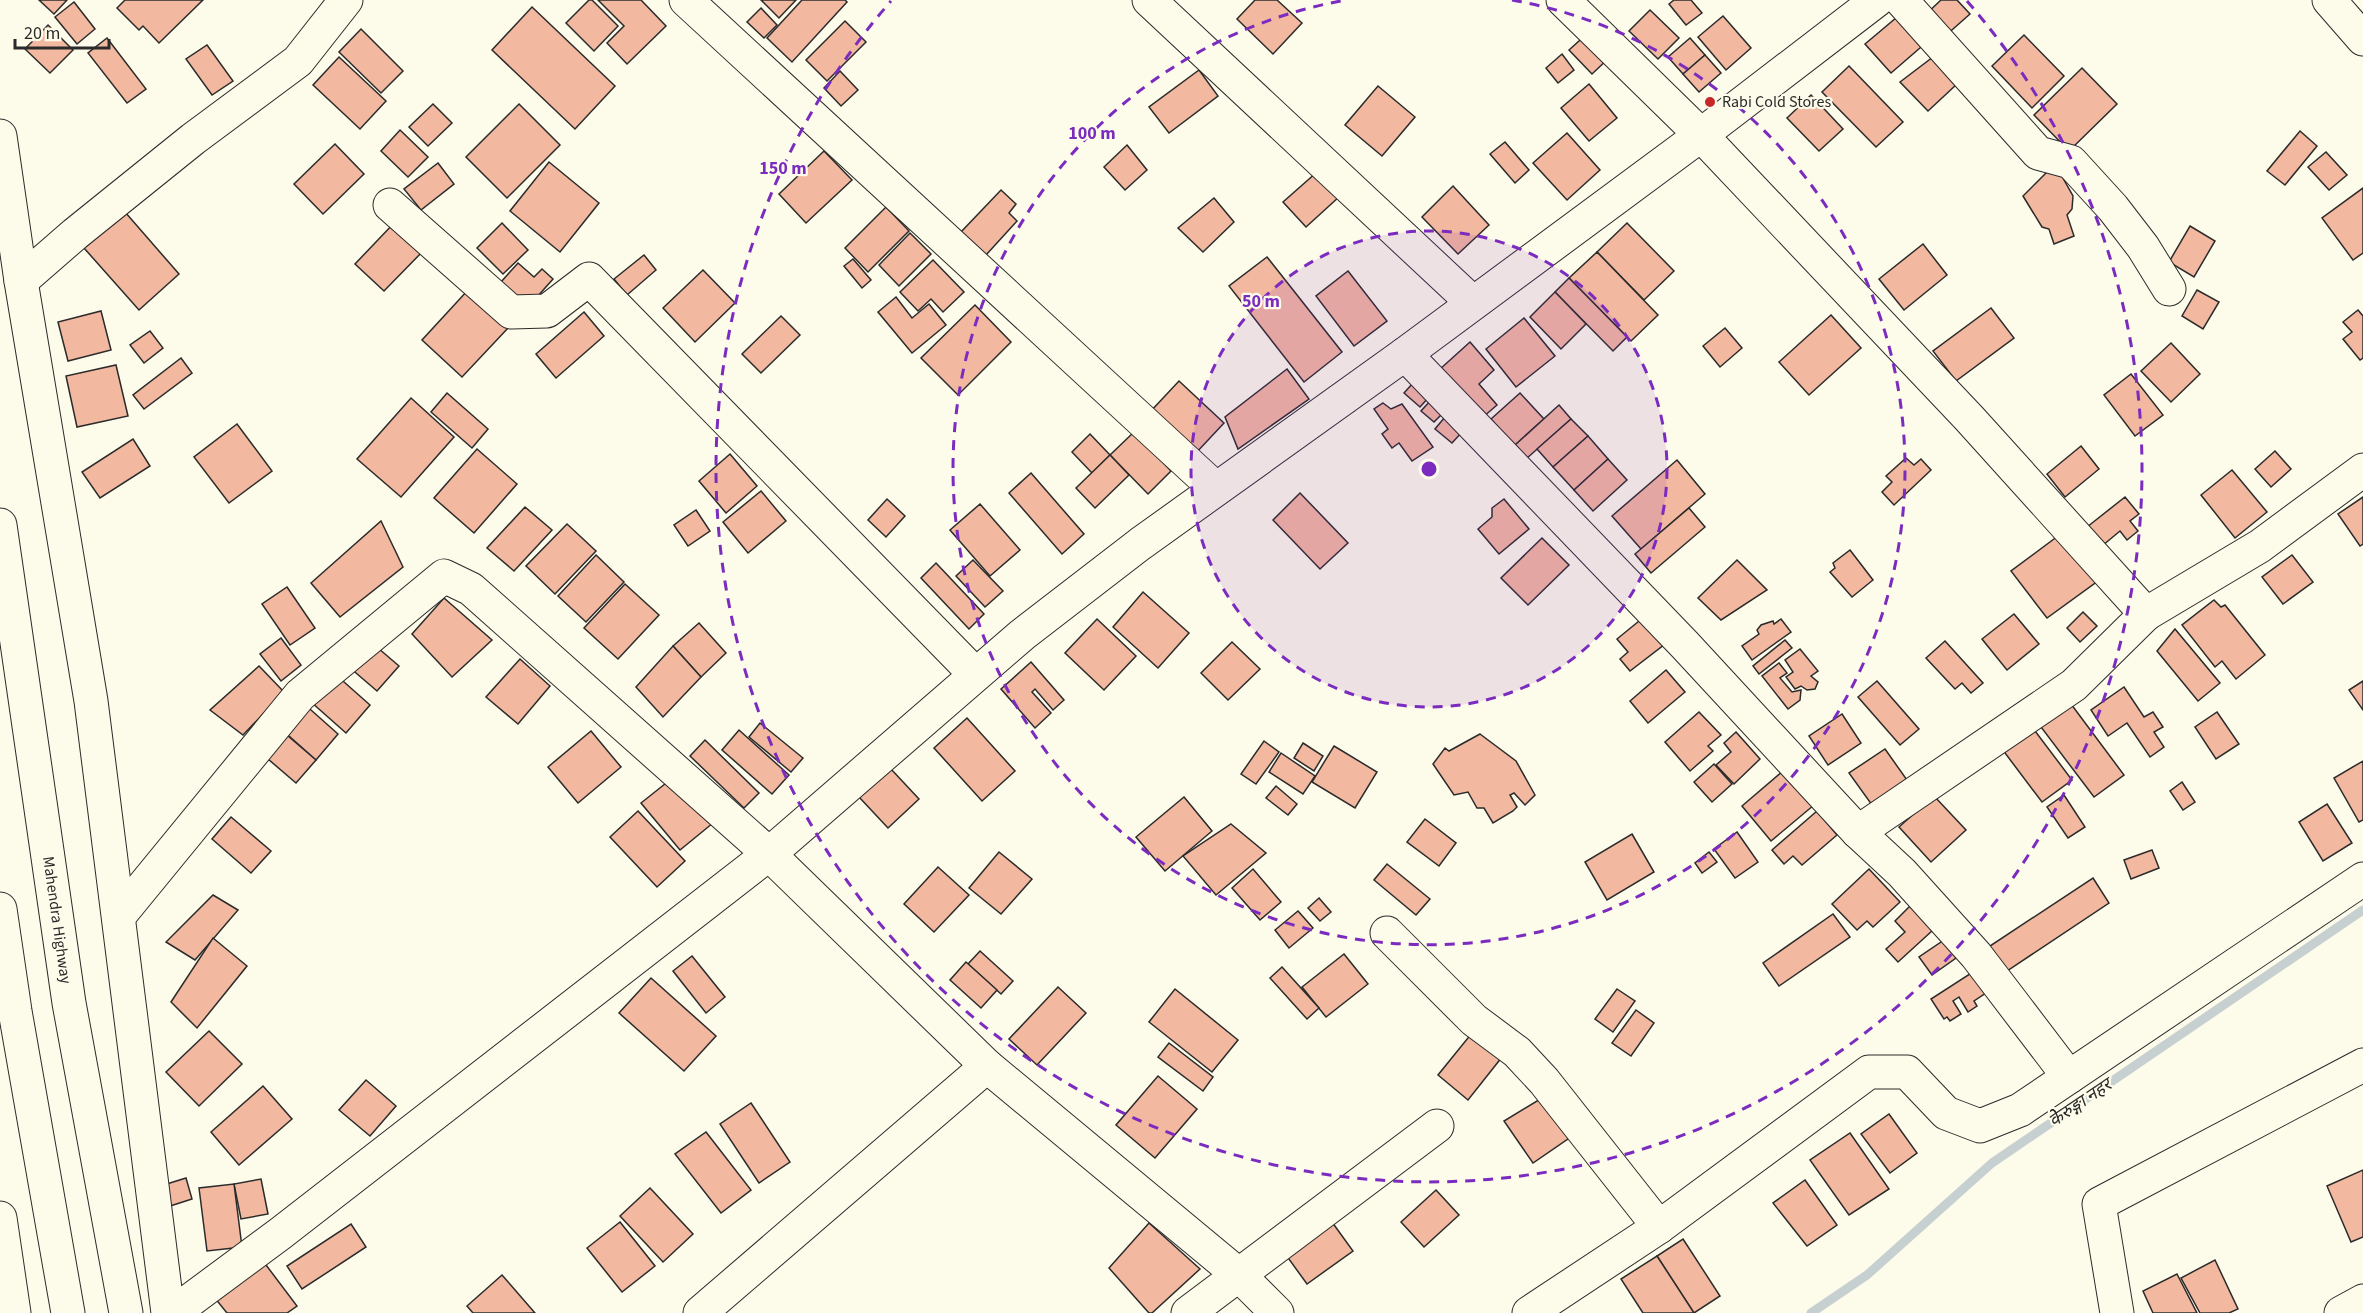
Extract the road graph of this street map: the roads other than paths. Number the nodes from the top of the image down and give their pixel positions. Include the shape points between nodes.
1 (346, 0) edge
2 (686, 0) edge
3 (1149, 0) edge
4 (1563, 0) edge
5 (1877, 0) edge
6 (1901, 0) edge
7 (2329, 0) edge
8 (2363, 39) edge
9 (1701, 135) junction
10 (0, 136) edge
11 (390, 205) dead end
12 (21, 281) junction
13 (2169, 289) dead end
14 (1473, 303) junction
15 (1405, 354) junction
16 (2362, 471) edge
17 (1216, 489) junction
18 (0, 525) edge
19 (2146, 614) junction
20 (975, 674) junction
21 (1858, 832) junction
22 (769, 854) junction
23 (2363, 879) edge
24 (0, 909) edge
25 (119, 916) junction
26 (1387, 933) dead end
27 (2363, 1065) edge
28 (987, 1066) junction
29 (2069, 1077) junction
30 (1437, 1126) dead end
31 (0, 1218) edge
32 (1659, 1227) junction
33 (1239, 1275) junction
34 (2363, 1301) edge
35 (14, 1313) edge
36 (68, 1313) edge
37 (126, 1313) edge
38 (168, 1313) edge
39 (173, 1313) edge
40 (700, 1313) edge
41 (1188, 1313) edge
42 (1277, 1313) edge
43 (1529, 1313) edge
44 (2117, 1313) edge
45 (2341, 1313) edge

1 - 12 main road via 298,61 193,139
2 - 17 main road
3 - 14 main road
4 - 9 main road
5 - 9 main road
6 - 13 main road via 2038,153 2071,162 2114,208
7 - 8 main road
9 - 14 main road
9 - 19 main road via 1977,427
10 - 12 main road
11 - 20 main road via 511,312 547,311 589,279
12 - 25 main road via 91,701
14 - 15 main road
15 - 17 main road
15 - 21 main road
16 - 19 main road via 2260,546
17 - 20 main road
18 - 37 main road, Mahendra Highway via 69,1003
19 - 21 main road via 2074,685
20 - 22 main road
21 - 29 main road via 1902,873 1976,955
22 - 25 main road via 471,589 444,576 300,695
22 - 28 main road
22 - 39 main road
23 - 29 main road
24 - 36 main road
25 - 38 main road
26 - 32 main road via 1474,1020 1517,1052 1544,1081
27 - 44 main road via 2098,1204
28 - 33 main road
28 - 40 main road
29 - 32 main road via 2020,1110 1980,1126 1946,1113 1907,1072 1869,1072
30 - 33 main road
31 - 35 main road
32 - 43 main road
33 - 41 main road
33 - 42 main road
34 - 45 main road

